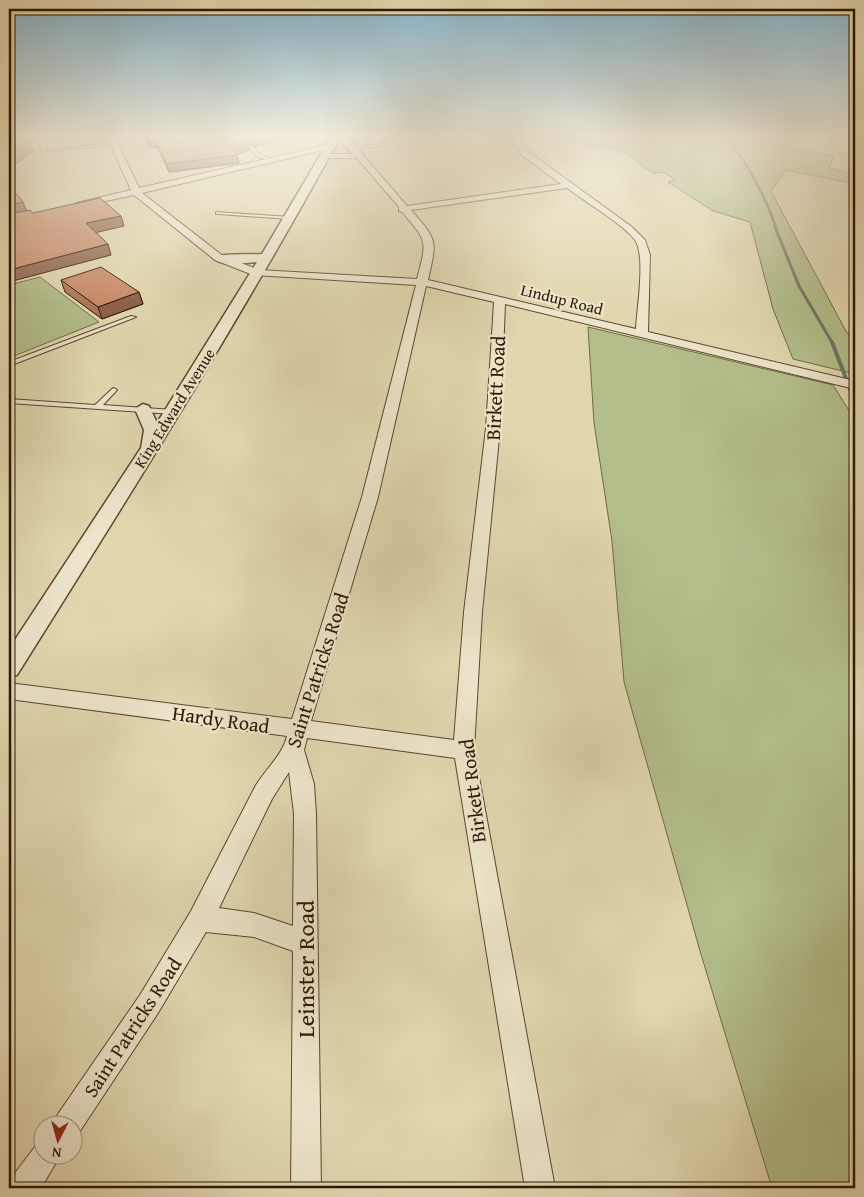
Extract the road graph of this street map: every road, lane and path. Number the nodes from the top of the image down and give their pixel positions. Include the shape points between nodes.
1 (146, 191) edge
2 (306, 191) edge
3 (387, 191) edge
4 (528, 191) edge
5 (577, 191) edge
6 (137, 193) junction
7 (71, 207) edge
8 (402, 209) junction
9 (218, 213) dead end
10 (290, 218) junction
11 (266, 257) junction
12 (219, 258) junction
13 (232, 264) junction
14 (257, 273) junction
15 (422, 282) junction
16 (243, 297) junction
17 (500, 300) junction
18 (133, 317) dead end
19 (642, 335) junction
20 (9, 364) edge
21 (855, 385) edge
22 (114, 390) dead end
23 (9, 401) edge
24 (97, 407) junction
25 (142, 409) junction
26 (172, 412) junction
27 (150, 448) junction
28 (9, 668) edge
29 (9, 691) edge
30 (296, 740) junction
31 (464, 750) junction
32 (200, 920) junction
33 (304, 942) junction
34 (75, 1114) edge
35 (40, 1164) edge
36 (23, 1188) edge
37 (306, 1188) edge
38 (540, 1188) edge

1 - 6 street
2 - 10 street, King Edward Avenue
3 - 8 street
4 - 8 street
5 - 19 street via 629,229 644,248
6 - 7 street
6 - 12 street, Lindup Road
8 - 15 street, Saint Patricks Road via 429,238 430,248
9 - 10 lane
10 - 11 street, King Edward Avenue
11 - 12 street via 250,260
11 - 14 street, King Edward Avenue
12 - 13 street, Lindup Road
13 - 14 street, Lindup Road
13 - 16 street
14 - 15 street, Lindup Road
14 - 16 street, King Edward Avenue
15 - 17 street, Lindup Road
15 - 30 street, Saint Patricks Road via 370,497
16 - 26 street, King Edward Avenue
17 - 19 street, Lindup Road
17 - 31 street, Birkett Road via 493,428 473,612
18 - 20 lane
19 - 21 street, Lindup Road
22 - 24 lane
23 - 24 lane
24 - 25 lane
25 - 26 lane
25 - 27 street via 152,430
26 - 27 street, King Edward Avenue
27 - 28 street, King Edward Avenue
29 - 30 street, Hardy Road
30 - 31 street, Hardy Road
30 - 32 street, Saint Patricks Road via 264,792
30 - 33 street, Leinster Road via 305,814
31 - 38 street, Birkett Road
32 - 33 street via 257,924
32 - 34 street, Saint Patricks Road via 149,1004
33 - 37 street, Leinster Road
35 - 36 street

